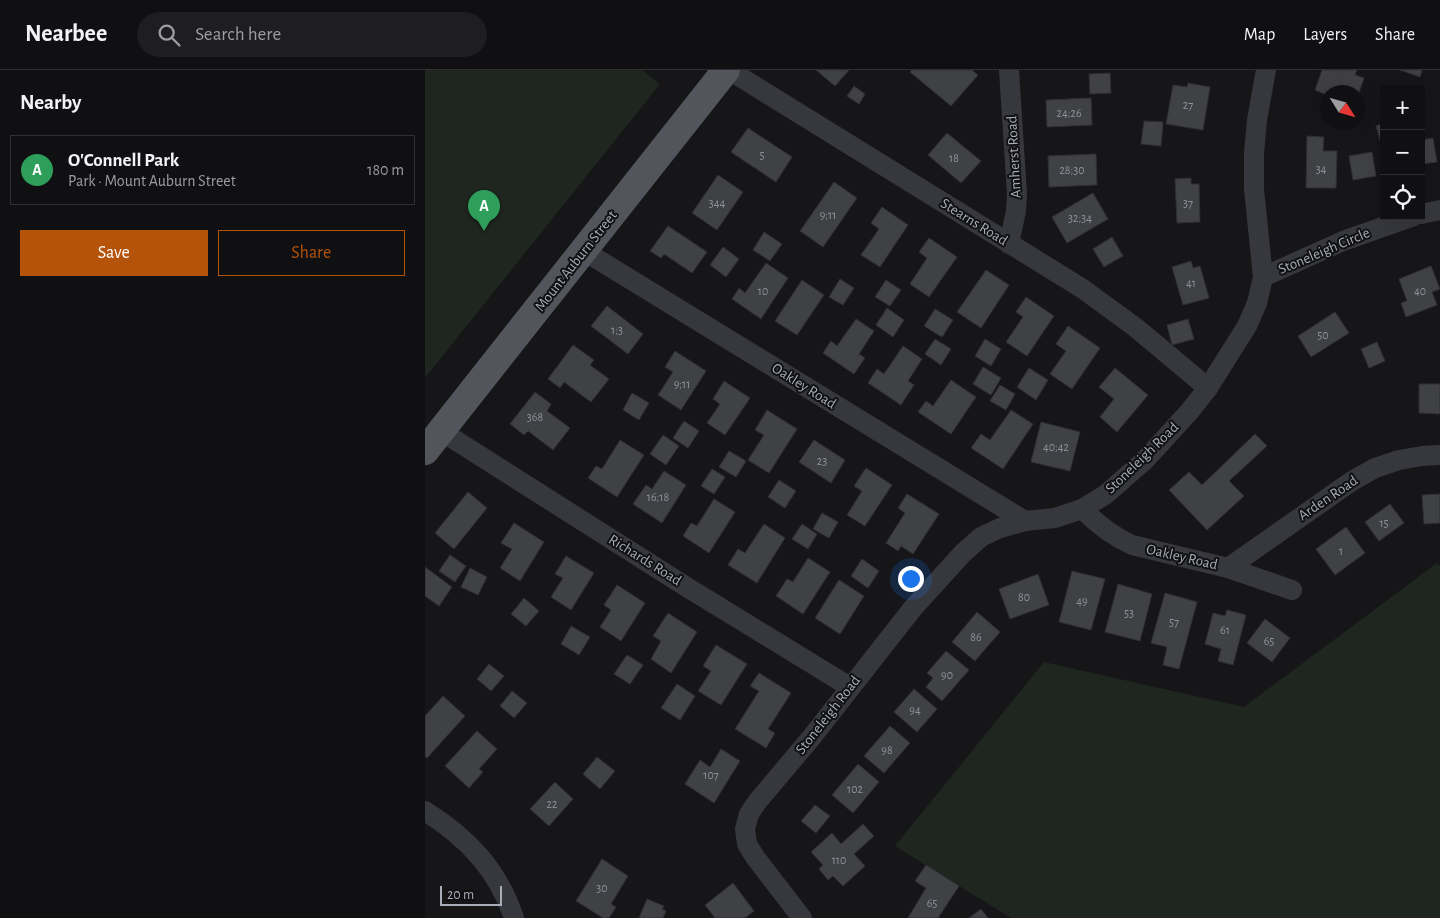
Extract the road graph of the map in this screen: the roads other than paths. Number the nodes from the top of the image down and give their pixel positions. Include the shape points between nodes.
1 (728, 70) edge
2 (1009, 70) edge
3 (1265, 70) edge
4 (1440, 210) edge
5 (1425, 213) edge
6 (1403, 220) edge
7 (1009, 244) junction
8 (584, 250) junction
9 (1263, 277) junction
10 (1209, 388) junction
11 (433, 441) edge
12 (1440, 455) edge
13 (1082, 509) junction
14 (1025, 521) junction
15 (1228, 568) junction
16 (1292, 590) dead end
17 (851, 687) junction
18 (425, 811) edge
19 (514, 918) edge
20 (801, 918) edge

1 - 7 street, Stearns Road
1 - 8 main road, Mount Auburn Street
2 - 7 street, Amherst Road via 1017,194
3 - 9 street, Stoneleigh Road via 1254,153 1254,189
4 - 5 street
6 - 9 street, Stoneleigh Circle via 1343,241
7 - 10 street, Stearns Road via 1110,307
8 - 11 main road, Mount Auburn Street
8 - 14 street, Oakley Road
9 - 10 street, Stoneleigh Road via 1247,326
10 - 13 street, Stoneleigh Road via 1126,478
11 - 17 street, Richards Road via 685,586
12 - 15 street, Arden Road via 1399,460 1375,468
13 - 14 street, Stoneleigh Road via 1055,518
13 - 15 street, Oakley Road via 1117,539
14 - 17 street, Stoneleigh Road via 981,537 963,553 913,608
15 - 16 street, Oakley Road
17 - 20 street, Stoneleigh Road via 757,802 745,829 747,844 755,857
18 - 19 street via 461,837 495,875

